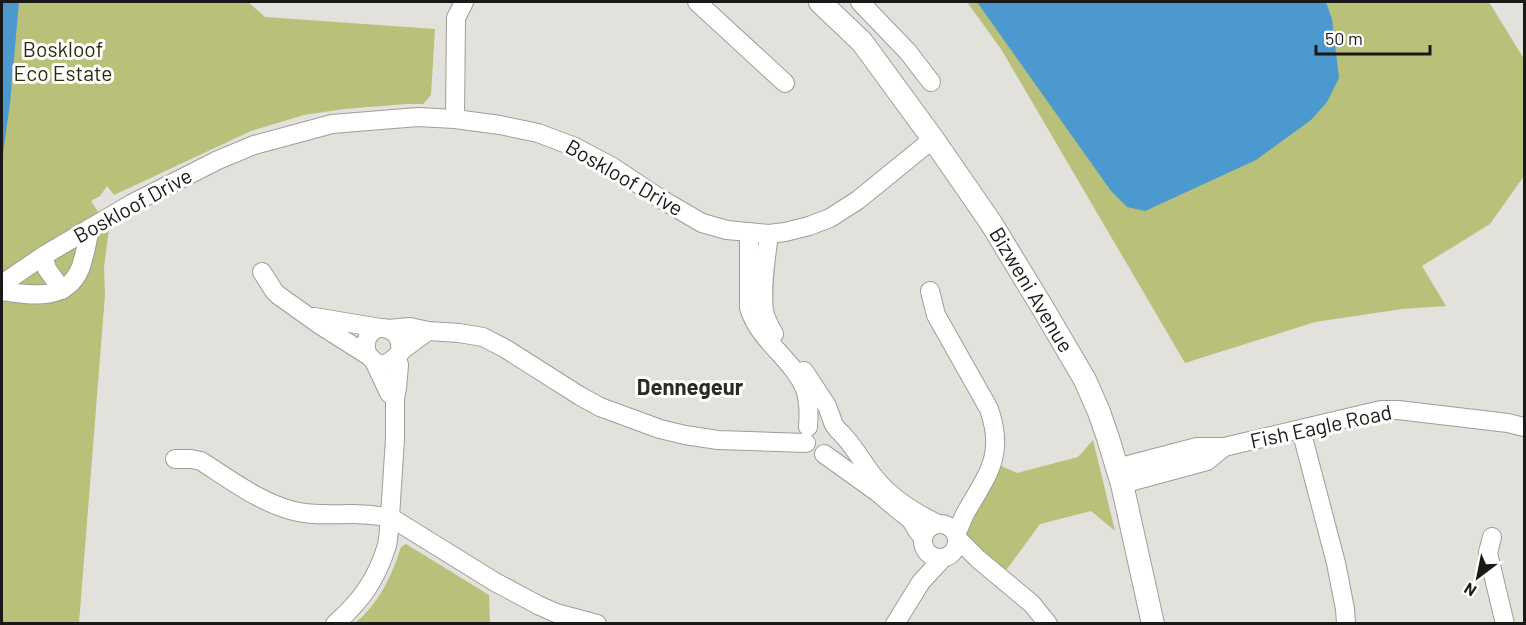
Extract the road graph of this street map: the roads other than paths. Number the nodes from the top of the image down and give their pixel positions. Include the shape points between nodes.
1 (697, 2) edge
2 (820, 2) edge
3 (860, 2) edge
4 (456, 7) edge
5 (932, 82) dead end
6 (785, 83) dead end
7 (455, 119) junction
8 (933, 139) junction
9 (90, 228) junction
10 (749, 232) junction
11 (769, 234) junction
12 (43, 256) junction
13 (262, 272) dead end
14 (757, 277) junction
15 (2, 284) edge
16 (62, 290) junction
17 (2, 291) edge
18 (930, 291) dead end
19 (758, 314) junction
20 (309, 317) junction
21 (384, 328) junction
22 (428, 331) junction
23 (399, 355) junction
24 (371, 359) junction
25 (395, 398) junction
26 (836, 427) junction
27 (1524, 427) edge
28 (1301, 430) junction
29 (807, 435) junction
30 (824, 454) junction
31 (175, 459) dead end
32 (1119, 476) junction
33 (390, 517) junction
34 (1492, 537) dead end
35 (949, 539) junction
36 (924, 543) junction
37 (921, 582) junction
38 (335, 624) edge
39 (597, 624) edge
40 (895, 624) edge
41 (1048, 624) edge
42 (1153, 624) edge
43 (1346, 624) edge
44 (1505, 624) edge

1 - 6 street
2 - 8 street, Bizweni Avenue via 862,42
3 - 5 street
4 - 7 street
7 - 9 street, Boskloof Drive via 418,117 332,124 254,145 175,181
7 - 10 street, Boskloof Drive via 500,125 575,147 702,223
8 - 11 street, Boskloof Drive via 830,218
8 - 32 street, Bizweni Avenue via 991,223 1085,380
9 - 12 street, Boskloof Drive
9 - 16 street via 80,269
10 - 11 street, Boskloof Drive
10 - 14 street
11 - 14 street
12 - 15 street, Boskloof Drive
12 - 16 street
13 - 20 street via 274,291
14 - 19 street
16 - 17 street via 31,295
18 - 35 street via 936,315 995,426 996,443 989,473
19 - 26 street via 802,368
19 - 29 street via 762,333 798,375 805,391
20 - 21 street
20 - 24 street
21 - 22 street
21 - 23 street via 399,338
21 - 24 street via 368,336 366,350
22 - 23 street
22 - 29 street via 483,337 600,407 660,429 718,440
23 - 24 street via 386,364
23 - 25 street
24 - 25 street
25 - 33 street
26 - 29 street via 824,420 813,423
26 - 30 street via 837,445
26 - 35 street via 883,487
27 - 28 street, Fish Eagle Road via 1381,410
28 - 32 street, Fish Eagle Road via 1224,447 1208,461
28 - 43 street via 1336,563
29 - 30 street via 808,448
30 - 36 street via 910,520
31 - 33 street via 201,461 263,498 296,512
32 - 42 street, Bizweni Avenue
33 - 38 street via 387,544 374,578 356,604
33 - 39 street via 495,582 556,613
34 - 44 street via 1488,553
35 - 36 street via 929,528
35 - 36 street via 932,556
35 - 37 street
35 - 41 street via 1032,604
36 - 37 street
37 - 40 street

